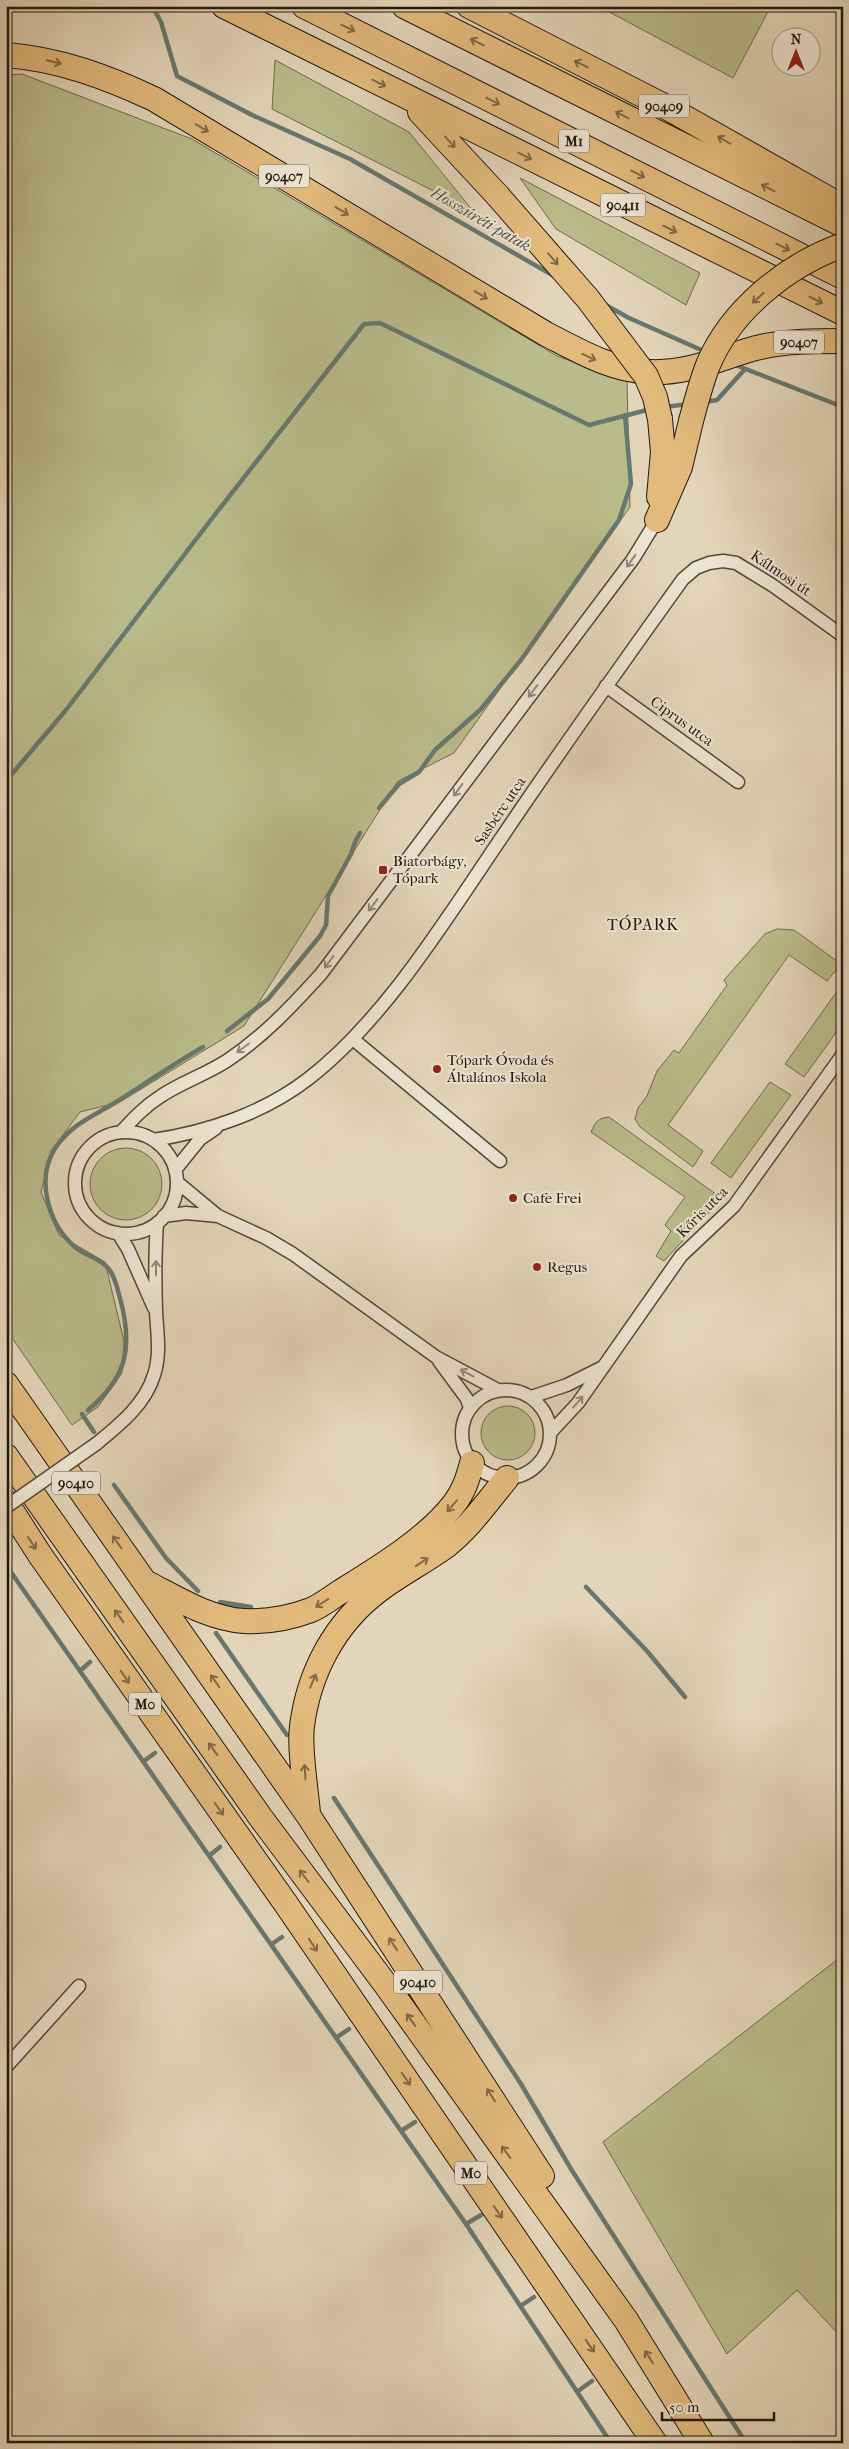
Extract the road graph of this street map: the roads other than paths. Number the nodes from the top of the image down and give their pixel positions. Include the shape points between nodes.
1 (224, 6) edge
2 (304, 6) edge
3 (404, 6) edge
4 (469, 6) edge
5 (6, 55) edge
6 (403, 95) junction
7 (843, 207) edge
8 (843, 225) edge
9 (843, 245) edge
10 (843, 277) edge
11 (843, 313) edge
12 (843, 341) edge
13 (657, 520) junction
14 (723, 561) joint
15 (843, 636) edge
16 (606, 686) junction
17 (738, 782) dead end
18 (354, 1040) junction
19 (843, 1054) edge
20 (222, 1124) junction
21 (121, 1132) junction
22 (153, 1140) junction
23 (500, 1161) dead end
24 (176, 1176) junction
25 (218, 1216) junction
26 (160, 1220) junction
27 (118, 1233) junction
28 (156, 1313) junction
29 (436, 1357) junction
30 (601, 1368) junction
31 (6, 1384) edge
32 (498, 1390) junction
33 (531, 1397) junction
34 (470, 1408) junction
35 (551, 1432) junction
36 (6, 1456) edge
37 (472, 1463) junction
38 (507, 1478) junction
39 (6, 1502) edge
40 (6, 1507) edge
41 (145, 1582) junction
42 (308, 1815) junction
43 (79, 1986) dead end
44 (7, 2065) edge
45 (626, 2320) junction
46 (655, 2443) edge
47 (702, 2443) edge

1 -> 6 highway, 90411
2 -> 10 highway, M1
8 -> 3 highway
7 -> 4 highway, 90409 via 668,108
5 -> 12 highway, 90407 via 52,61 86,71 154,99 590,358 648,372 686,370 756,348
6 -> 11 highway, 90411
6 -> 13 highway, bridge via 438,128 588,299 646,376 660,419 663,452
9 -> 13 highway, bridge via 781,277 744,310 724,336 708,365 680,467
13 -> 21 street via 633,559 320,974 281,1018 259,1037 205,1074 162,1095
14 - 15 street, Kálmosi út via 736,563 772,585
14 - 16 street, Sasbérc utca via 696,568 683,579
16 - 17 street, Ciprus utca
16 - 18 street, Sasbérc utca via 421,954
18 - 20 street, Sasbérc utca via 284,1096
18 - 23 street
19 - 30 street, Kőris utca via 734,1206 681,1256
20 - 22 street, Sasbérc utca
20 - 24 street, Sasbérc utca via 200,1139
21 - 22 street via 138,1133
21 - 27 street via 105,1136 92,1145 81,1158 76,1181 80,1205 89,1218 102,1228
22 - 24 street via 170,1158
24 - 25 street
24 - 26 street via 176,1195
25 - 26 street via 186,1213
25 - 29 street via 293,1254
26 - 27 street via 145,1230
28 -> 26 street
27 - 28 street
28 - 40 street, bridge via 158,1355 154,1377 136,1407 96,1444
32 -> 29 street
29 - 34 street
30 - 33 street, Kőris utca via 567,1385
35 -> 30 street, Kőris utca via 578,1403
41 -> 31 highway, 90410
32 - 33 street via 520,1392
32 - 34 street via 487,1394
33 - 35 street via 542,1406
34 - 37 street via 462,1433 463,1444
35 - 38 street via 542,1461 526,1474
45 -> 36 highway, M0 via 261,1818
37 - 38 street via 488,1474
37 -> 41 highway via 467,1485 454,1505 424,1533 371,1573 312,1609 269,1620 243,1621 221,1617 187,1604
42 -> 38 highway via 302,1728 308,1691 325,1651 367,1600 445,1547 467,1528
39 -> 46 highway, M0
42 -> 41 highway, 90410
45 -> 42 highway, 90410 via 604,2272
43 - 44 street
47 -> 45 highway, M0

